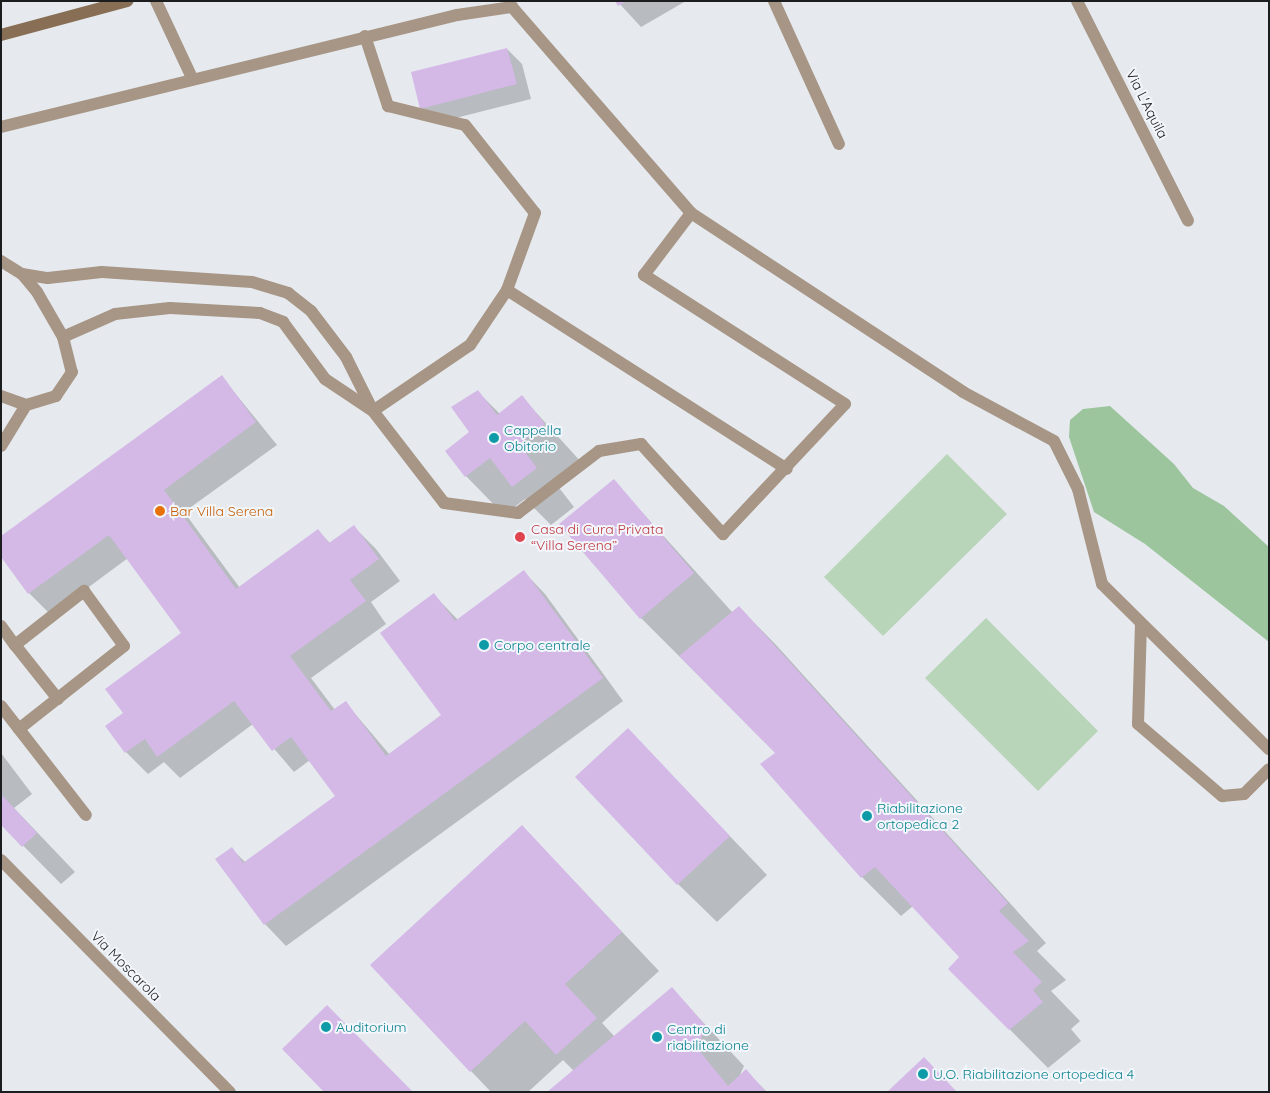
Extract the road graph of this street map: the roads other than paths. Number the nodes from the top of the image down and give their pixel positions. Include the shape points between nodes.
1 (127, 1) edge
2 (156, 1) edge
3 (774, 1) edge
4 (1077, 1) edge
5 (1, 35) edge
6 (365, 36) junction
7 (192, 78) junction
8 (1, 127) edge
9 (839, 144) dead end
10 (691, 213) junction
11 (1188, 221) dead end
12 (1, 261) edge
13 (22, 274) junction
14 (508, 290) junction
15 (63, 337) junction
16 (1, 396) edge
17 (26, 405) junction
18 (373, 412) junction
19 (1, 446) edge
20 (787, 469) junction
21 (1142, 623) junction
22 (1, 626) edge
23 (15, 645) junction
24 (58, 699) junction
25 (1, 706) edge
26 (19, 729) junction
27 (1269, 749) edge
28 (1269, 769) edge
29 (86, 815) dead end
30 (1, 860) edge
31 (230, 1092) edge

1 - 5 main road
2 - 7 street
3 - 9 street
4 - 11 street, Via L'Aquila
6 - 7 street
6 - 10 street via 512,7
6 - 14 street via 388,106 465,125 535,213
7 - 8 street
10 - 20 street via 644,275 845,404
10 - 21 street via 963,392 1054,441 1078,489 1102,584
12 - 13 street
13 - 15 street
13 - 18 street via 48,278 130,274 252,282 288,293 311,311 346,357
14 - 18 street via 470,345
14 - 20 street
15 - 17 street via 72,372 56,396
15 - 18 street via 115,314 170,308 260,314 283,322 325,379
16 - 17 street
17 - 19 street
18 - 20 street via 444,503 518,513 598,451 641,444 723,534
21 - 27 street
21 - 28 street via 1138,724 1222,796 1244,794
22 - 23 street
23 - 24 street
23 - 24 street via 84,591 124,646
24 - 26 street
25 - 26 street
26 - 29 street
30 - 31 street, Via Moscarola

